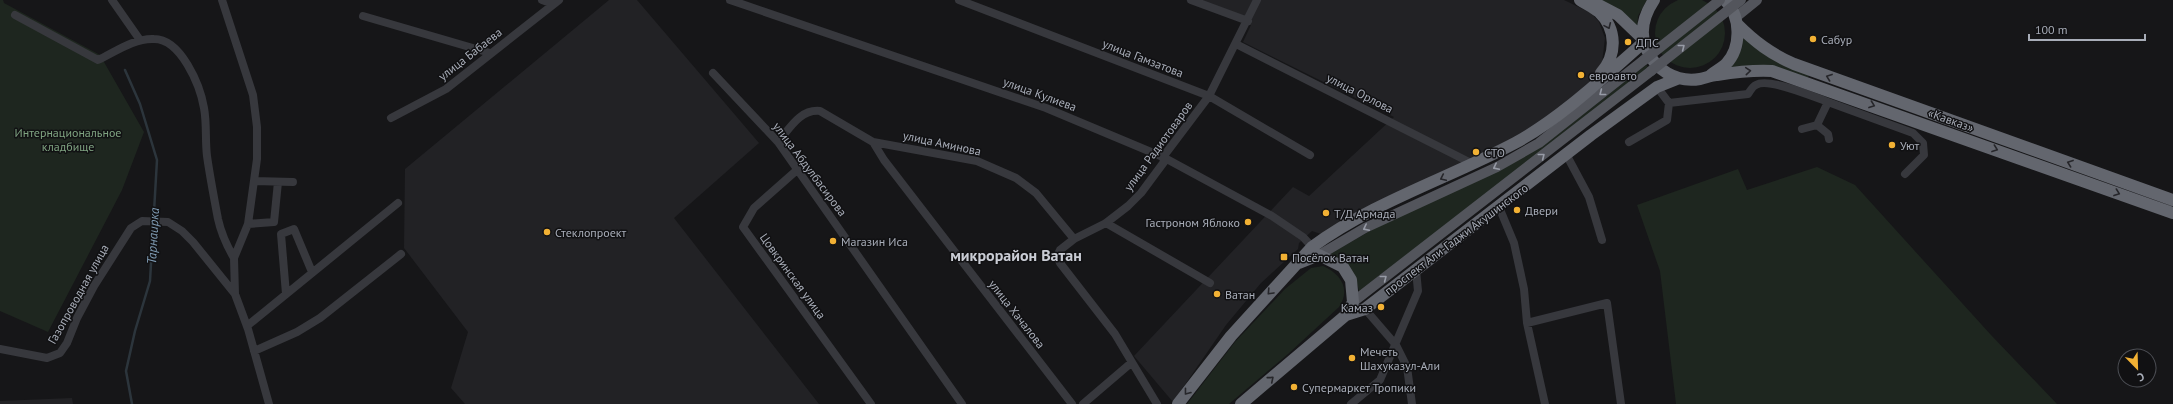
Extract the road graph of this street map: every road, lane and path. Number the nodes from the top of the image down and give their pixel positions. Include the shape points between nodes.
1 (112, 0) edge
2 (222, 0) edge
3 (542, 0) edge
4 (730, 0) edge
5 (959, 0) edge
6 (1190, 0) edge
7 (1257, 0) edge
8 (1580, 0) edge
9 (1654, 0) edge
10 (1720, 0) edge
11 (1725, 0) edge
12 (1741, 0) edge
13 (1757, 0) edge
14 (556, 2) edge
15 (743, 2) edge
16 (1594, 2) edge
17 (15, 15) dead end
18 (363, 16) dead end
19 (1248, 21) junction
20 (1736, 21) junction
21 (140, 40) junction
22 (1643, 41) junction
23 (1236, 44) junction
24 (490, 53) junction
25 (713, 73) dead end
26 (1710, 76) junction
27 (1677, 78) junction
28 (1657, 87) junction
29 (1209, 96) junction
30 (1580, 97) junction
31 (1828, 102) junction
32 (1669, 103) junction
33 (391, 118) dead end
34 (1817, 125) junction
35 (1802, 129) dead end
36 (1829, 139) dead end
37 (778, 142) junction
38 (873, 142) junction
39 (1629, 142) dead end
40 (1566, 154) junction
41 (1310, 155) dead end
42 (1163, 157) junction
43 (1473, 164) junction
44 (797, 170) junction
45 (1905, 174) dead end
46 (254, 181) junction
47 (278, 182) junction
48 (293, 182) dead end
49 (2173, 200) edge
50 (398, 203) dead end
51 (1499, 206) junction
52 (2173, 213) edge
53 (1106, 223) junction
54 (248, 224) junction
55 (1074, 239) junction
56 (1602, 240) dead end
57 (1316, 251) junction
58 (402, 254) dead end
59 (234, 258) junction
60 (1416, 270) junction
61 (312, 272) junction
62 (1210, 283) dead end
63 (235, 294) junction
64 (286, 294) junction
65 (1353, 302) junction
66 (1364, 309) junction
67 (1346, 315) junction
68 (1527, 323) junction
69 (247, 326) junction
70 (1396, 345) junction
71 (0, 349) edge
72 (254, 351) junction
73 (1131, 363) junction
74 (1067, 402) edge
75 (269, 404) edge
76 (871, 404) edge
77 (962, 404) edge
78 (1082, 404) edge
79 (1157, 404) edge
80 (1178, 404) edge
81 (1241, 404) edge
82 (1352, 404) edge
83 (1412, 404) edge
84 (1545, 404) edge
85 (1621, 404) edge

1 - 21 street
2 - 46 street via 253,95 257,127
3 - 14 street
4 - 15 street, улица Кулиева
5 - 29 street, улица Гамзатова
6 - 19 street
7 - 19 street, улица Радиотоваров
8 -> 30 highway via 1605,18 1613,41 1612,54 1606,67
9 - 22 highway via 1642,26
10 -> 57 main road, bridge via 1539,143 1497,167
11 - 20 highway, «Кавказ» via 1730,5
65 -> 12 main road, bridge
13 - 20 main road
14 - 24 street, улица Бабаева
15 - 42 street, улица Кулиева via 1046,108
16 - 22 highway via 1618,15
17 - 21 street via 98,60
18 - 24 street
19 - 23 street, улица Радиотоваров
20 - 26 highway via 1738,35 1734,51 1726,63
49 -> 20 highway, «Кавказ» via 1776,57 1757,44
21 - 59 street via 156,38 171,44 184,59 196,81 204,107 207,155 218,220 226,245
22 - 27 highway via 1649,56 1659,68
22 - 30 highway
23 - 29 street, улица Радиотоваров
23 - 43 street, улица Орлова
24 - 33 street, улица Бабаева via 446,89
25 - 37 street, улица Абдулбасирова
26 - 27 highway via 1700,79
26 -> 52 highway via 1752,70 1772,71
27 - 28 highway, проспект Али-Гаджи Акушинского
28 - 32 street
28 - 40 highway, проспект Али-Гаджи Акушинского
29 - 41 street, улица Гамзатова
29 - 42 street, улица Радиотоваров
30 - 43 highway via 1534,131
31 - 32 street via 1763,82 1755,85 1748,94
31 - 34 street
31 - 45 street via 1913,133 1923,143 1924,156
32 - 39 street via 1667,120
34 - 35 street
34 - 36 street via 1828,134
37 - 38 street, улица Аминова via 802,114 811,110 820,111
37 - 44 street, улица Абдулбасирова
38 - 55 street, улица Аминова via 977,161 1016,178 1036,193
38 - 74 street, улица Хачалова
40 - 51 highway, проспект Али-Гаджи Акушинского
40 - 56 street via 1588,197
42 - 53 street, улица Радиотоваров via 1164,162 1141,193
42 - 57 street, улица Кулиева via 1272,216 1303,237
43 -> 57 highway via 1369,213 1325,237
44 - 76 street, Цовкринская улица via 754,208 743,227
44 - 77 street, улица Абдулбасирова
46 - 47 street
46 - 54 street
47 - 48 street
47 - 54 street via 274,222
50 - 61 street
51 - 60 highway, проспект Али-Гаджи Акушинского
51 - 68 street via 1514,243 1524,289
53 - 55 street, улица Радиотоваров
53 - 62 street
54 - 59 street
55 - 73 street via 1060,250 1060,263 1114,334
57 - 65 highway via 1343,267 1351,280
57 -> 80 highway via 1298,264 1231,336
58 - 72 street via 320,318 297,332
59 - 63 street
60 - 66 highway, проспект Али-Гаджи Акушинского
60 - 70 street via 1418,290
61 - 64 street
61 - 64 street via 294,229 281,234
63 - 69 street, Газопроводная улица
63 - 71 street, Газопроводная улица via 182,231 168,222 142,221 131,228 123,239 94,286 60,353 47,358
64 - 69 street
65 - 67 highway
66 - 67 highway, проспект Али-Гаджи Акушинского
66 - 70 street
81 -> 67 highway, проспект Али-Гаджи Акушинского
68 - 84 street
68 - 85 street via 1607,303
69 - 72 street, Газопроводная улица
70 - 82 street via 1380,380
70 - 83 street via 1407,367
72 - 75 street, Газопроводная улица
73 - 78 street
73 - 79 street

